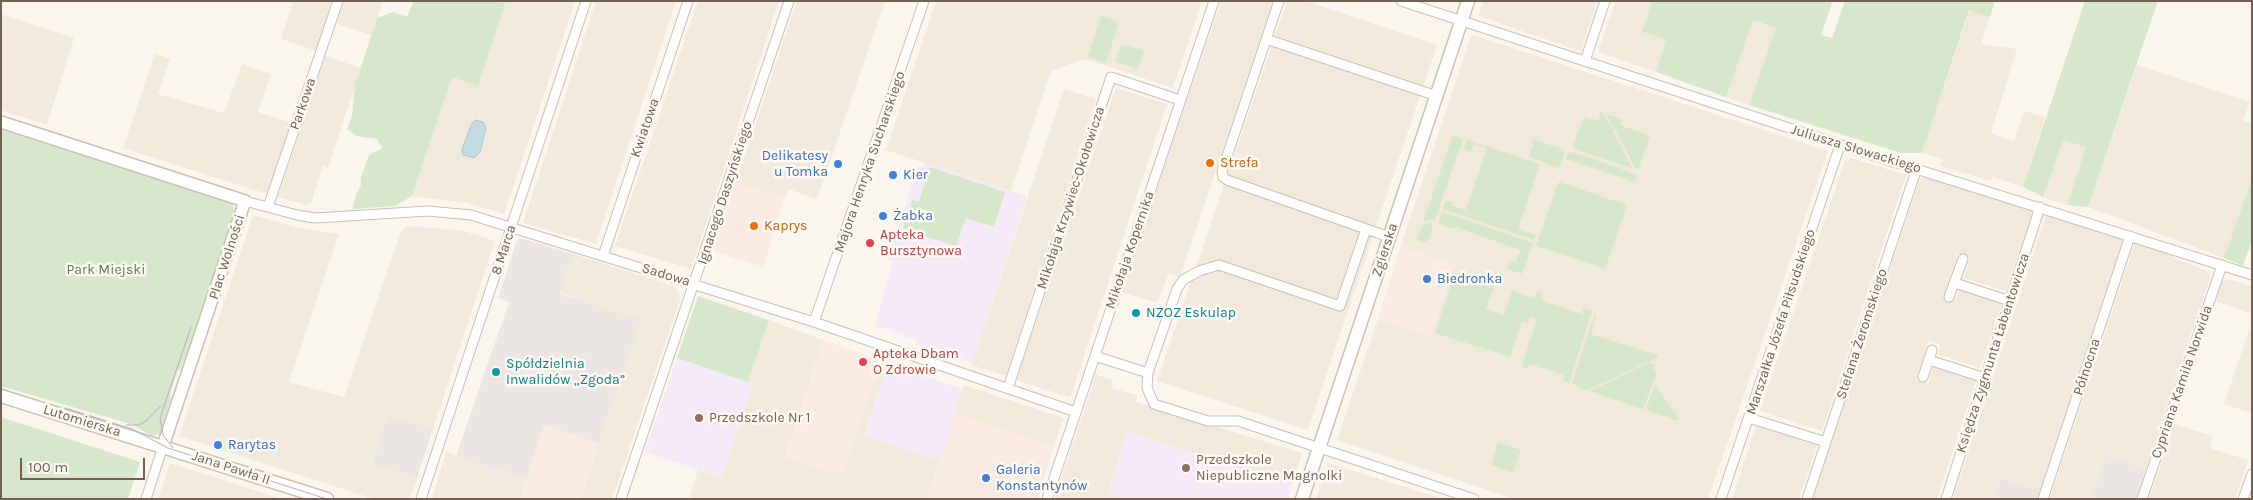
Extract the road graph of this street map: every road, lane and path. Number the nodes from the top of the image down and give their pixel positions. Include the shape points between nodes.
1 (338, 1) edge
2 (586, 1) edge
3 (688, 1) edge
4 (789, 1) edge
5 (924, 1) edge
6 (1214, 1) edge
7 (1279, 1) edge
8 (1401, 1) edge
9 (1468, 1) edge
10 (1605, 1) edge
11 (1461, 21) junction
12 (1266, 39) junction
13 (1585, 61) junction
14 (1437, 96) junction
15 (1180, 100) junction
16 (1, 122) edge
17 (1840, 145) junction
18 (1917, 168) junction
19 (245, 201) junction
20 (268, 207) junction
21 (2040, 207) junction
22 (512, 227) junction
23 (1366, 229) junction
24 (2130, 236) junction
25 (1389, 237) junction
26 (603, 256) junction
27 (1963, 259) dead end
28 (2222, 265) junction
29 (2252, 275) edge
30 (1955, 283) junction
31 (695, 284) junction
32 (1949, 298) dead end
33 (2010, 301) junction
34 (814, 322) junction
35 (1932, 350) dead end
36 (1094, 356) junction
37 (1929, 360) junction
38 (1148, 373) junction
39 (1923, 377) dead end
40 (1985, 378) junction
41 (1008, 388) junction
42 (1, 396) edge
43 (1076, 412) junction
44 (1749, 418) junction
45 (1826, 442) junction
46 (163, 446) junction
47 (1319, 448) junction
48 (2252, 474) edge
49 (146, 499) edge
50 (328, 499) edge
51 (421, 499) edge
52 (621, 499) edge
53 (1046, 499) edge
54 (1302, 499) edge
55 (1474, 499) edge
56 (1721, 499) edge
57 (1807, 499) edge
58 (1946, 499) edge
59 (2043, 499) edge
60 (2142, 499) edge
61 (2243, 499) edge

1 - 20 street, Parkowa
2 - 22 street, 8 Marca
3 - 26 street, Kwiatowa
4 - 31 street, Ignacego Daszyńskiego
5 - 34 street, Majora Henryka Sucharskiego
6 - 15 street, Mikołaja Kopernika
7 - 12 street
8 - 11 street, Juliusza Słowackiego
9 - 11 main road, Zgierska
10 - 13 street
11 - 13 street, Juliusza Słowackiego
11 - 14 main road, Zgierska
12 - 14 street
12 - 23 street via 1223,176
13 - 17 street, Juliusza Słowackiego
14 - 25 main road, Zgierska
15 - 36 street, Mikołaja Kopernika
15 - 41 street, Mikołaja Krzywiec-Okołowicza via 1111,77
16 - 19 street, Plac Wolności
17 - 18 street, Juliusza Słowackiego
17 - 44 street, Marszałka Józefa Piłsudskiego
18 - 21 street, Juliusza Słowackiego
18 - 45 street, Stefana Żeromskiego
19 - 20 street, Sadowa
19 - 46 street, Plac Wolności
20 - 22 street, Sadowa via 325,218 440,211 471,215
21 - 24 street, Juliusza Słowackiego
21 - 33 street, Księdza Zygmunta Łabentowicza
22 - 26 street, Sadowa
22 - 51 street, 8 Marca
23 - 25 street
23 - 38 street via 1340,306 1219,265 1183,280
24 - 28 street, Juliusza Słowackiego
24 - 59 street, Północna
25 - 47 main road, Zgierska
26 - 31 street, Sadowa
27 - 30 street
28 - 29 street, Juliusza Słowackiego
28 - 60 street, Cypriana Kamila Norwida
30 - 32 street
30 - 33 street
31 - 34 street, Sadowa
31 - 52 street, Ignacego Daszyńskiego
33 - 40 street, Księdza Zygmunta Łabentowicza
34 - 41 street, Sadowa
35 - 37 street
36 - 38 street
36 - 43 street, Mikołaja Kopernika
37 - 39 street
37 - 40 street
38 - 47 street via 1147,388 1154,404 1208,421 1238,421
40 - 58 street, Księdza Zygmunta Łabentowicza
41 - 43 street, Sadowa
42 - 46 main road, Lutomierska
43 - 53 street, Mikołaja Kopernika
44 - 45 street
44 - 56 street, Marszałka Józefa Piłsudskiego
45 - 57 street, Stefana Żeromskiego
46 - 49 street, Plac Wolności
46 - 50 main road, Jana Pawła II
47 - 54 main road, Zgierska
47 - 55 street
48 - 61 street

